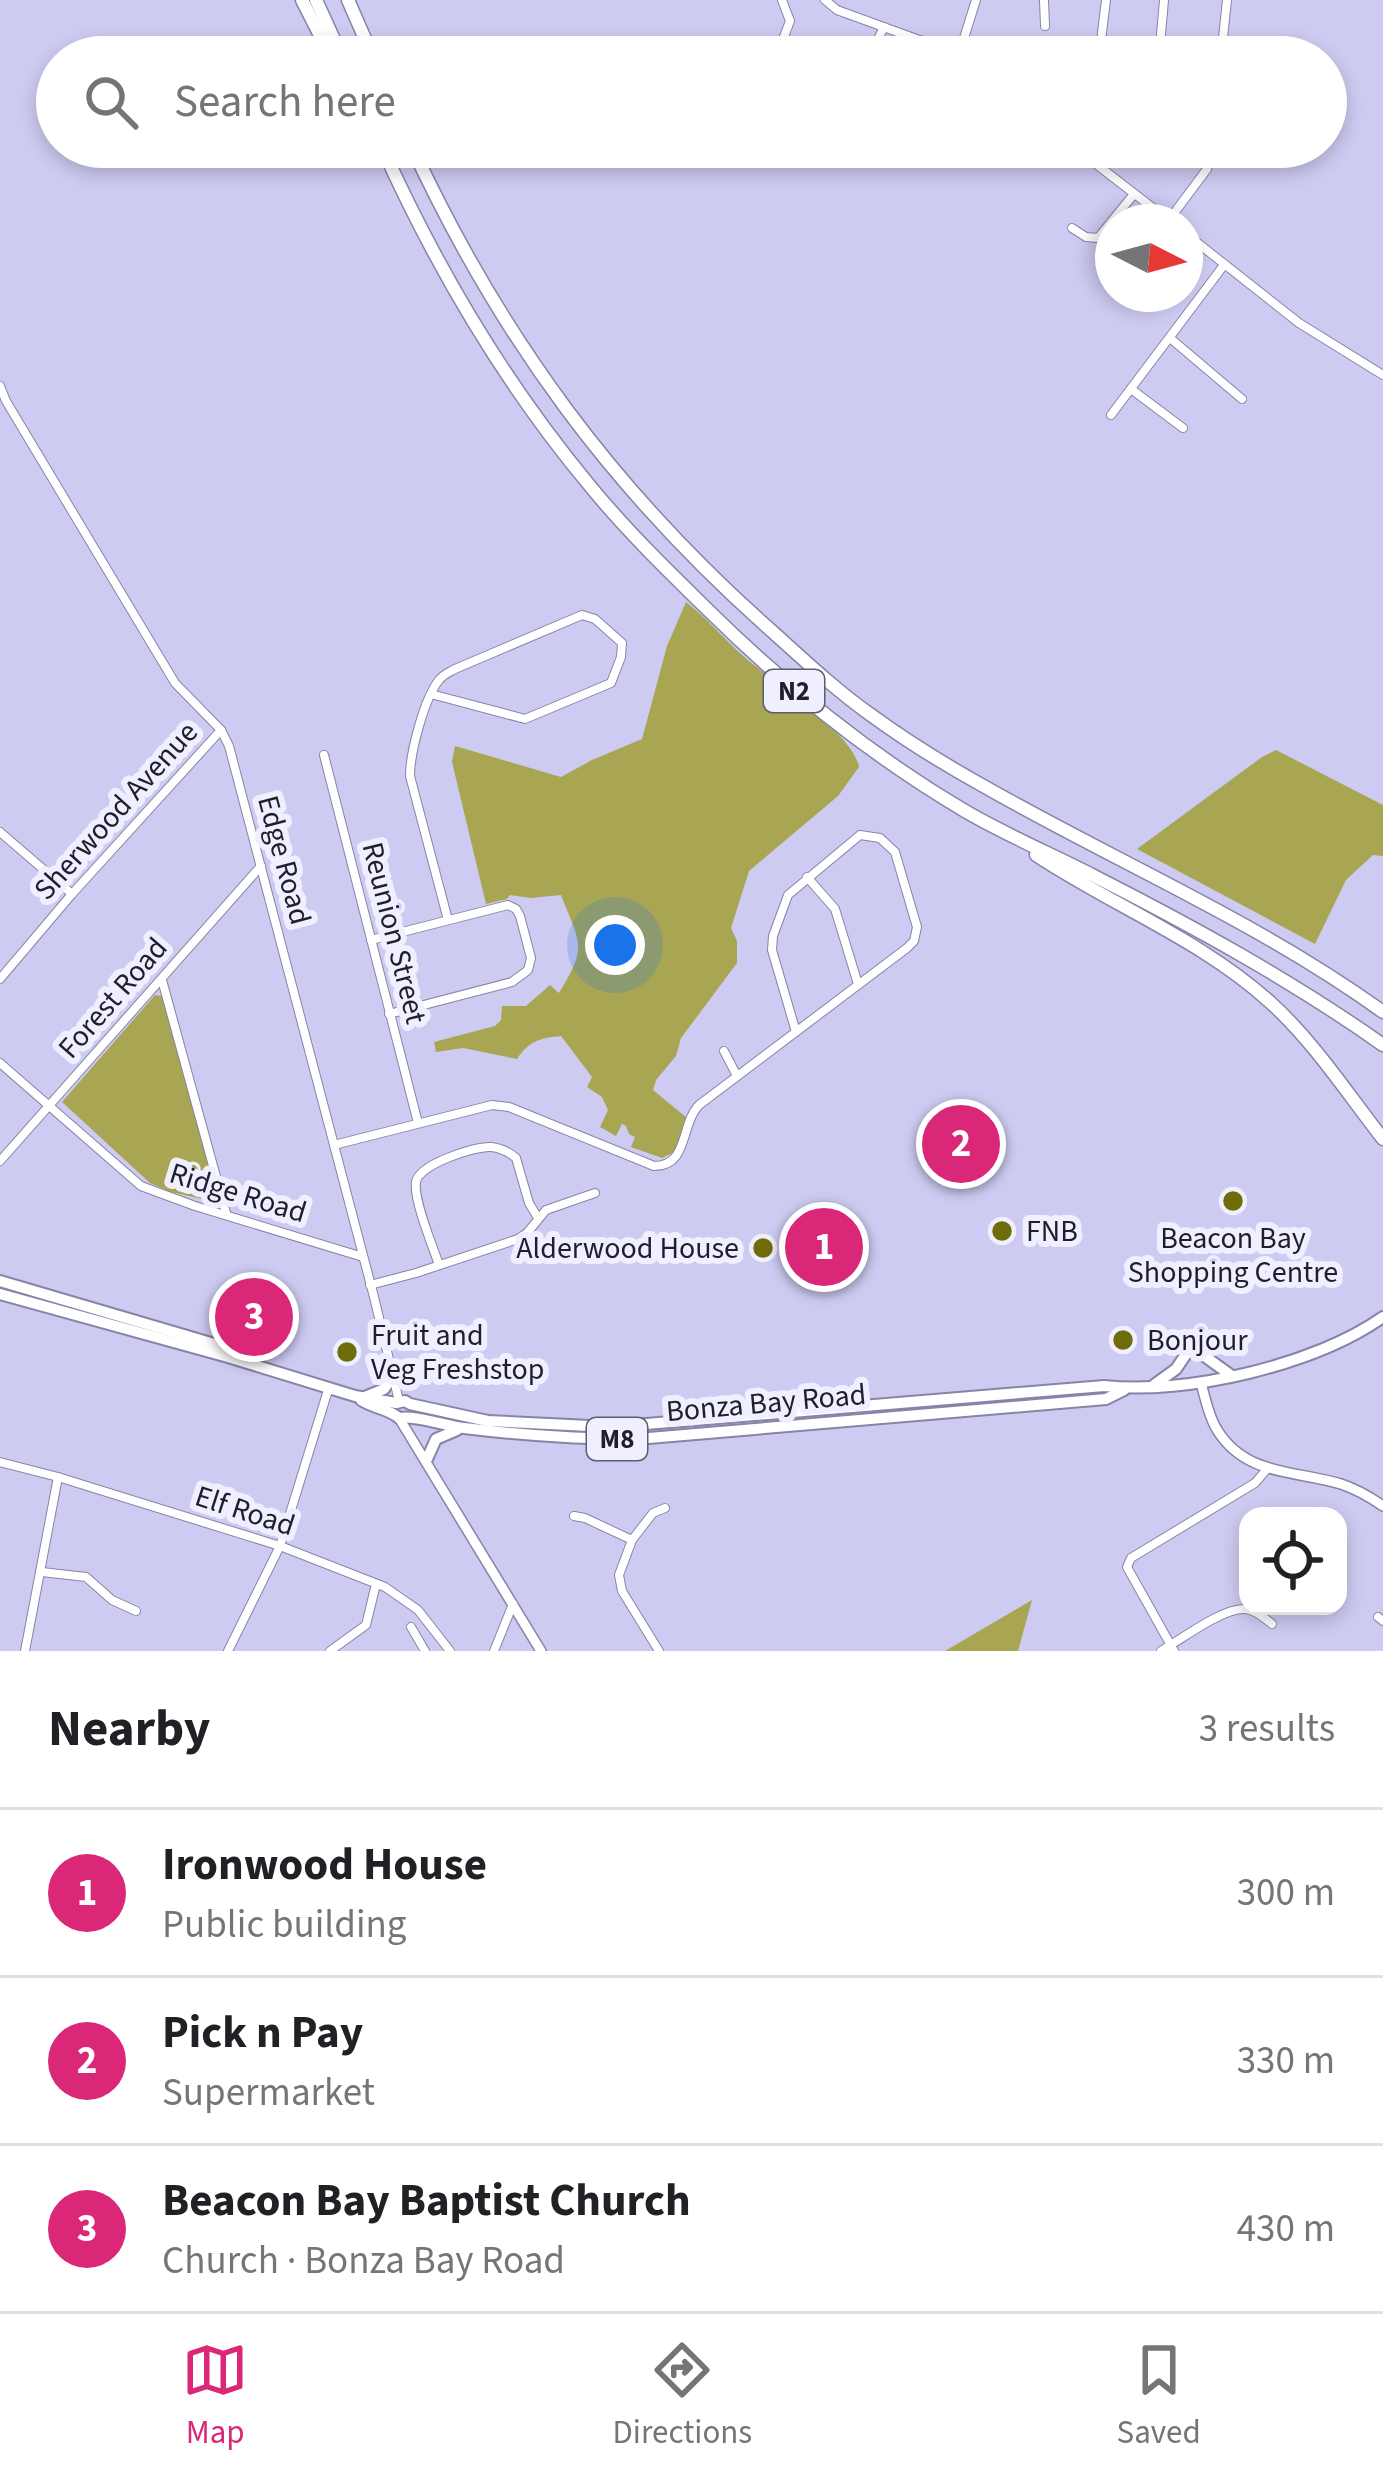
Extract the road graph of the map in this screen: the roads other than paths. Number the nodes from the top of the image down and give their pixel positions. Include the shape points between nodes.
1 (302, 0) edge
2 (316, 0) edge
3 (348, 0) edge
4 (357, 0) edge
5 (782, 0) edge
6 (825, 0) edge
7 (976, 0) edge
8 (1044, 0) edge
9 (1106, 0) edge
10 (1164, 0) edge
11 (1227, 0) edge
12 (1045, 26) dead end
13 (884, 27) junction
14 (321, 36) edge
15 (332, 36) edge
16 (366, 36) edge
17 (370, 36) edge
18 (784, 36) edge
19 (880, 36) edge
20 (908, 36) edge
21 (964, 36) edge
22 (1102, 36) edge
23 (1161, 36) edge
24 (1224, 36) edge
25 (392, 168) edge
26 (425, 168) edge
27 (1101, 168) edge
28 (1207, 168) edge
29 (1135, 194) junction
30 (1148, 204) edge
31 (1182, 204) edge
32 (1072, 228) dead end
33 (1203, 248) edge
34 (1224, 265) junction
35 (1170, 338) junction
36 (1383, 375) edge
37 (0, 386) edge
38 (1131, 389) junction
39 (1242, 399) dead end
40 (1111, 415) dead end
41 (1184, 428) dead end
42 (431, 694) junction
43 (221, 730) junction
44 (324, 755) dead end
45 (0, 832) edge
46 (1017, 839) junction
47 (261, 866) junction
48 (807, 877) junction
49 (72, 894) junction
50 (448, 920) junction
51 (371, 940) junction
52 (0, 979) edge
53 (162, 980) junction
54 (858, 984) junction
55 (1383, 1012) edge
56 (389, 1014) junction
57 (796, 1032) junction
58 (1383, 1045) edge
59 (724, 1051) dead end
60 (0, 1063) edge
61 (737, 1076) junction
62 (51, 1105) junction
63 (418, 1123) junction
64 (1383, 1139) edge
65 (334, 1145) junction
66 (0, 1161) edge
67 (595, 1193) dead end
68 (226, 1214) junction
69 (538, 1218) junction
70 (363, 1257) junction
71 (439, 1265) junction
72 (0, 1281) edge
73 (370, 1285) junction
74 (0, 1294) edge
75 (1383, 1317) edge
76 (268, 1369) junction
77 (394, 1374) junction
78 (1232, 1376) junction
79 (1201, 1383) junction
80 (328, 1387) junction
81 (1151, 1387) junction
82 (1126, 1389) junction
83 (359, 1396) junction
84 (402, 1410) junction
85 (466, 1429) junction
86 (425, 1456) junction
87 (0, 1462) edge
88 (1267, 1469) junction
89 (58, 1477) junction
90 (1383, 1506) edge
91 (665, 1508) dead end
92 (574, 1516) dead end
93 (632, 1540) junction
94 (280, 1546) junction
95 (42, 1571) junction
96 (376, 1584) junction
97 (513, 1604) junction
98 (136, 1611) dead end
99 (1272, 1624) dead end
100 (411, 1627) dead end
101 (1169, 1649) edge
102 (25, 1651) edge
103 (229, 1651) edge
104 (331, 1651) edge
105 (425, 1651) edge
106 (450, 1651) edge
107 (494, 1651) edge
108 (542, 1651) edge
109 (659, 1651) edge

1 - 14 highway
2 - 15 highway
3 - 16 highway
4 - 17 highway
5 - 18 street via 790,21
6 - 13 street
7 - 21 street
8 - 12 street
9 - 22 street
10 - 23 street
11 - 24 street
13 - 19 street
13 - 20 street
25 - 46 highway, N2 via 494,356 620,520 792,689 916,780
26 - 55 highway, N2 via 516,339 577,427 677,542 805,660 936,758 1235,920
27 - 29 street
28 - 31 street
29 - 30 street
29 - 32 street via 1098,238
33 - 34 street
34 - 35 street
34 - 36 street
35 - 38 street
35 - 39 street
37 - 43 street, Edge Road via 175,683
38 - 40 street
38 - 41 street
42 - 42 street via 448,673 582,615 622,643 611,683 525,719
42 - 50 street via 410,776
43 - 47 street, Edge Road
43 - 49 street, Sherwood Avenue
44 - 51 street, Reunion Street
45 - 49 street
46 - 58 highway, N2 via 1226,945
46 - 64 highway via 1247,983 1295,1027
47 - 53 street, Forest Road
47 - 65 street, Edge Road
48 - 54 street via 835,908
48 - 54 street via 860,835 896,852 916,933
48 - 57 street via 784,900 772,943
49 - 52 street, Sherwood Avenue
50 - 51 street
50 - 56 street via 514,907 528,970 506,984
51 - 56 street, Reunion Street
53 - 62 street, Forest Road
53 - 68 street
54 - 57 street
56 - 63 street, Reunion Street
57 - 61 street
59 - 61 street
60 - 62 street, Ridge Road
61 - 63 street via 692,1112 680,1152 666,1166 503,1106
62 - 66 street, Forest Road
62 - 68 street, Ridge Road via 141,1186
63 - 65 street
65 - 70 street, Edge Road
67 - 69 street
68 - 70 street, Ridge Road
69 - 71 street via 518,1240
69 - 71 street via 512,1154 483,1147 430,1165 415,1186
70 - 73 street, Edge Road
71 - 73 street
72 - 76 main road, Bonza Bay Road / M8 via 228,1348
73 - 77 street, Edge Road
74 - 76 main road, Bonza Bay Road / M8
75 - 78 main road, Bonza Bay Road / M8 via 1316,1351
76 - 80 main road, Bonza Bay Road / M8
77 - 83 main road via 384,1389
77 - 84 street, Edge Road
78 - 79 main road, Bonza Bay Road / M8
78 - 81 main road via 1195,1346
79 - 81 main road, Bonza Bay Road / M8
79 - 88 street via 1220,1434
80 - 83 main road, Bonza Bay Road / M8
80 - 94 street
81 - 82 main road, Bonza Bay Road / M8
82 - 84 main road, Bonza Bay Road / M8 via 610,1427
82 - 85 main road, Bonza Bay Road / M8 via 1106,1399 637,1439
83 - 84 main road, Bonza Bay Road / M8 via 380,1410
84 - 85 main road, Bonza Bay Road / M8
84 - 86 street, Edge Road
85 - 86 main road via 436,1439
86 - 97 street, Edge Road
87 - 89 street, Elf Road
88 - 90 street via 1338,1483
88 - 101 street via 1131,1558 1127,1567
89 - 94 street, Elf Road
89 - 95 street
91 - 93 street
92 - 93 street
93 - 109 street via 620,1583
94 - 96 street, Elf Road
94 - 103 street
95 - 98 street via 86,1577
95 - 102 street
96 - 104 street via 365,1625
96 - 106 street, Elf Road via 418,1610
97 - 107 street
97 - 108 street, Edge Road
99 - 101 street via 1234,1611
100 - 105 street

